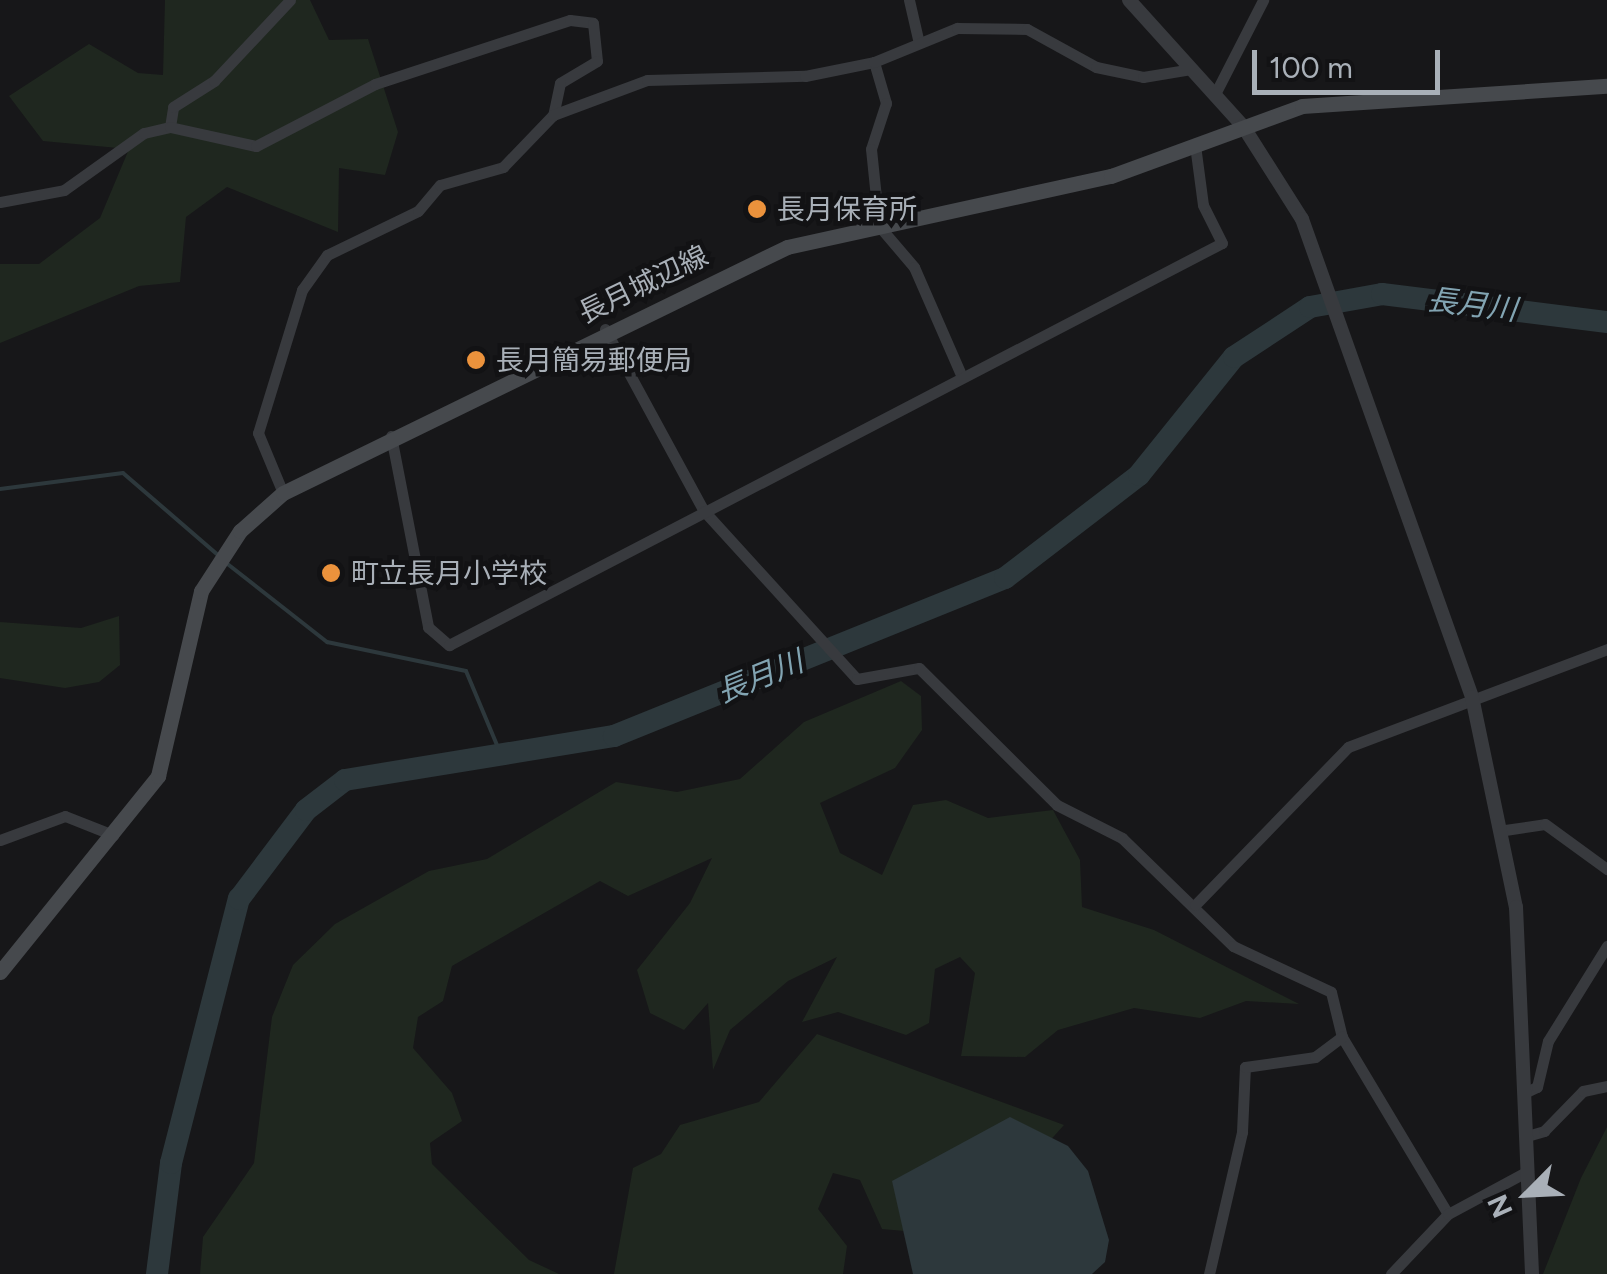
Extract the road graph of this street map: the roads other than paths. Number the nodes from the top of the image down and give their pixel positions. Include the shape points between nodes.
1 (290, 0) edge
2 (910, 0) edge
3 (1129, 0) edge
4 (1264, 0) edge
5 (918, 39) junction
6 (874, 62) junction
7 (1192, 68) junction
8 (1607, 86) edge
9 (1215, 94) junction
10 (553, 116) junction
11 (1243, 126) junction
12 (170, 127) junction
13 (1195, 145) junction
14 (0, 202) edge
15 (879, 226) junction
16 (605, 329) junction
17 (962, 377) junction
18 (391, 436) junction
19 (283, 493) junction
20 (704, 511) junction
21 (1607, 649) edge
22 (1472, 697) junction
23 (1505, 830) junction
24 (113, 835) junction
25 (0, 840) edge
26 (1607, 870) edge
27 (1195, 905) junction
28 (1607, 946) edge
29 (0, 972) edge
30 (1342, 1036) junction
31 (1607, 1086) edge
32 (1524, 1093) junction
33 (1527, 1136) junction
34 (1528, 1171) junction
35 (1448, 1214) junction
36 (1209, 1274) edge
37 (1391, 1274) edge
38 (1532, 1274) edge

1 - 12 street via 214,82 172,106
2 - 5 street
3 - 7 street
4 - 9 street
5 - 6 street
5 - 7 street via 1027,29 1096,67 1156,78
6 - 10 street via 805,76 648,80
6 - 15 street via 886,103 871,149
7 - 9 street
8 - 11 main road, 長月城辺線 via 1346,99
9 - 11 street
10 - 12 street via 560,83 598,61 593,24 570,20 375,84 256,146
10 - 19 street via 504,167 440,185 418,211 327,255 302,290 258,433
11 - 13 main road, 長月城辺線
11 - 22 street via 1302,219
12 - 14 street via 144,132 64,190
13 - 15 main road, 長月城辺線 via 1070,188
13 - 17 street via 1202,205 1222,243
15 - 16 main road, 長月城辺線 via 758,258
15 - 17 street via 914,266
16 - 18 main road, 長月城辺線
16 - 20 street
17 - 20 street
18 - 19 main road, 長月城辺線
18 - 20 street via 437,643
19 - 24 main road, 長月城辺線 via 240,530 207,578 170,744
20 - 27 street via 847,667 873,680 919,668 1057,806 1122,838
21 - 22 street
22 - 23 street
22 - 27 street via 1348,747
23 - 26 street via 1544,824
23 - 32 street
24 - 25 street via 65,816
24 - 29 main road, 長月城辺線
27 - 30 street via 1263,968 1331,992
28 - 32 street via 1548,1041 1538,1086
30 - 35 street
30 - 36 street via 1314,1057 1246,1067 1242,1132
31 - 33 street via 1572,1097 1544,1132
32 - 33 street
33 - 34 street
34 - 35 street
34 - 38 street
35 - 37 street

